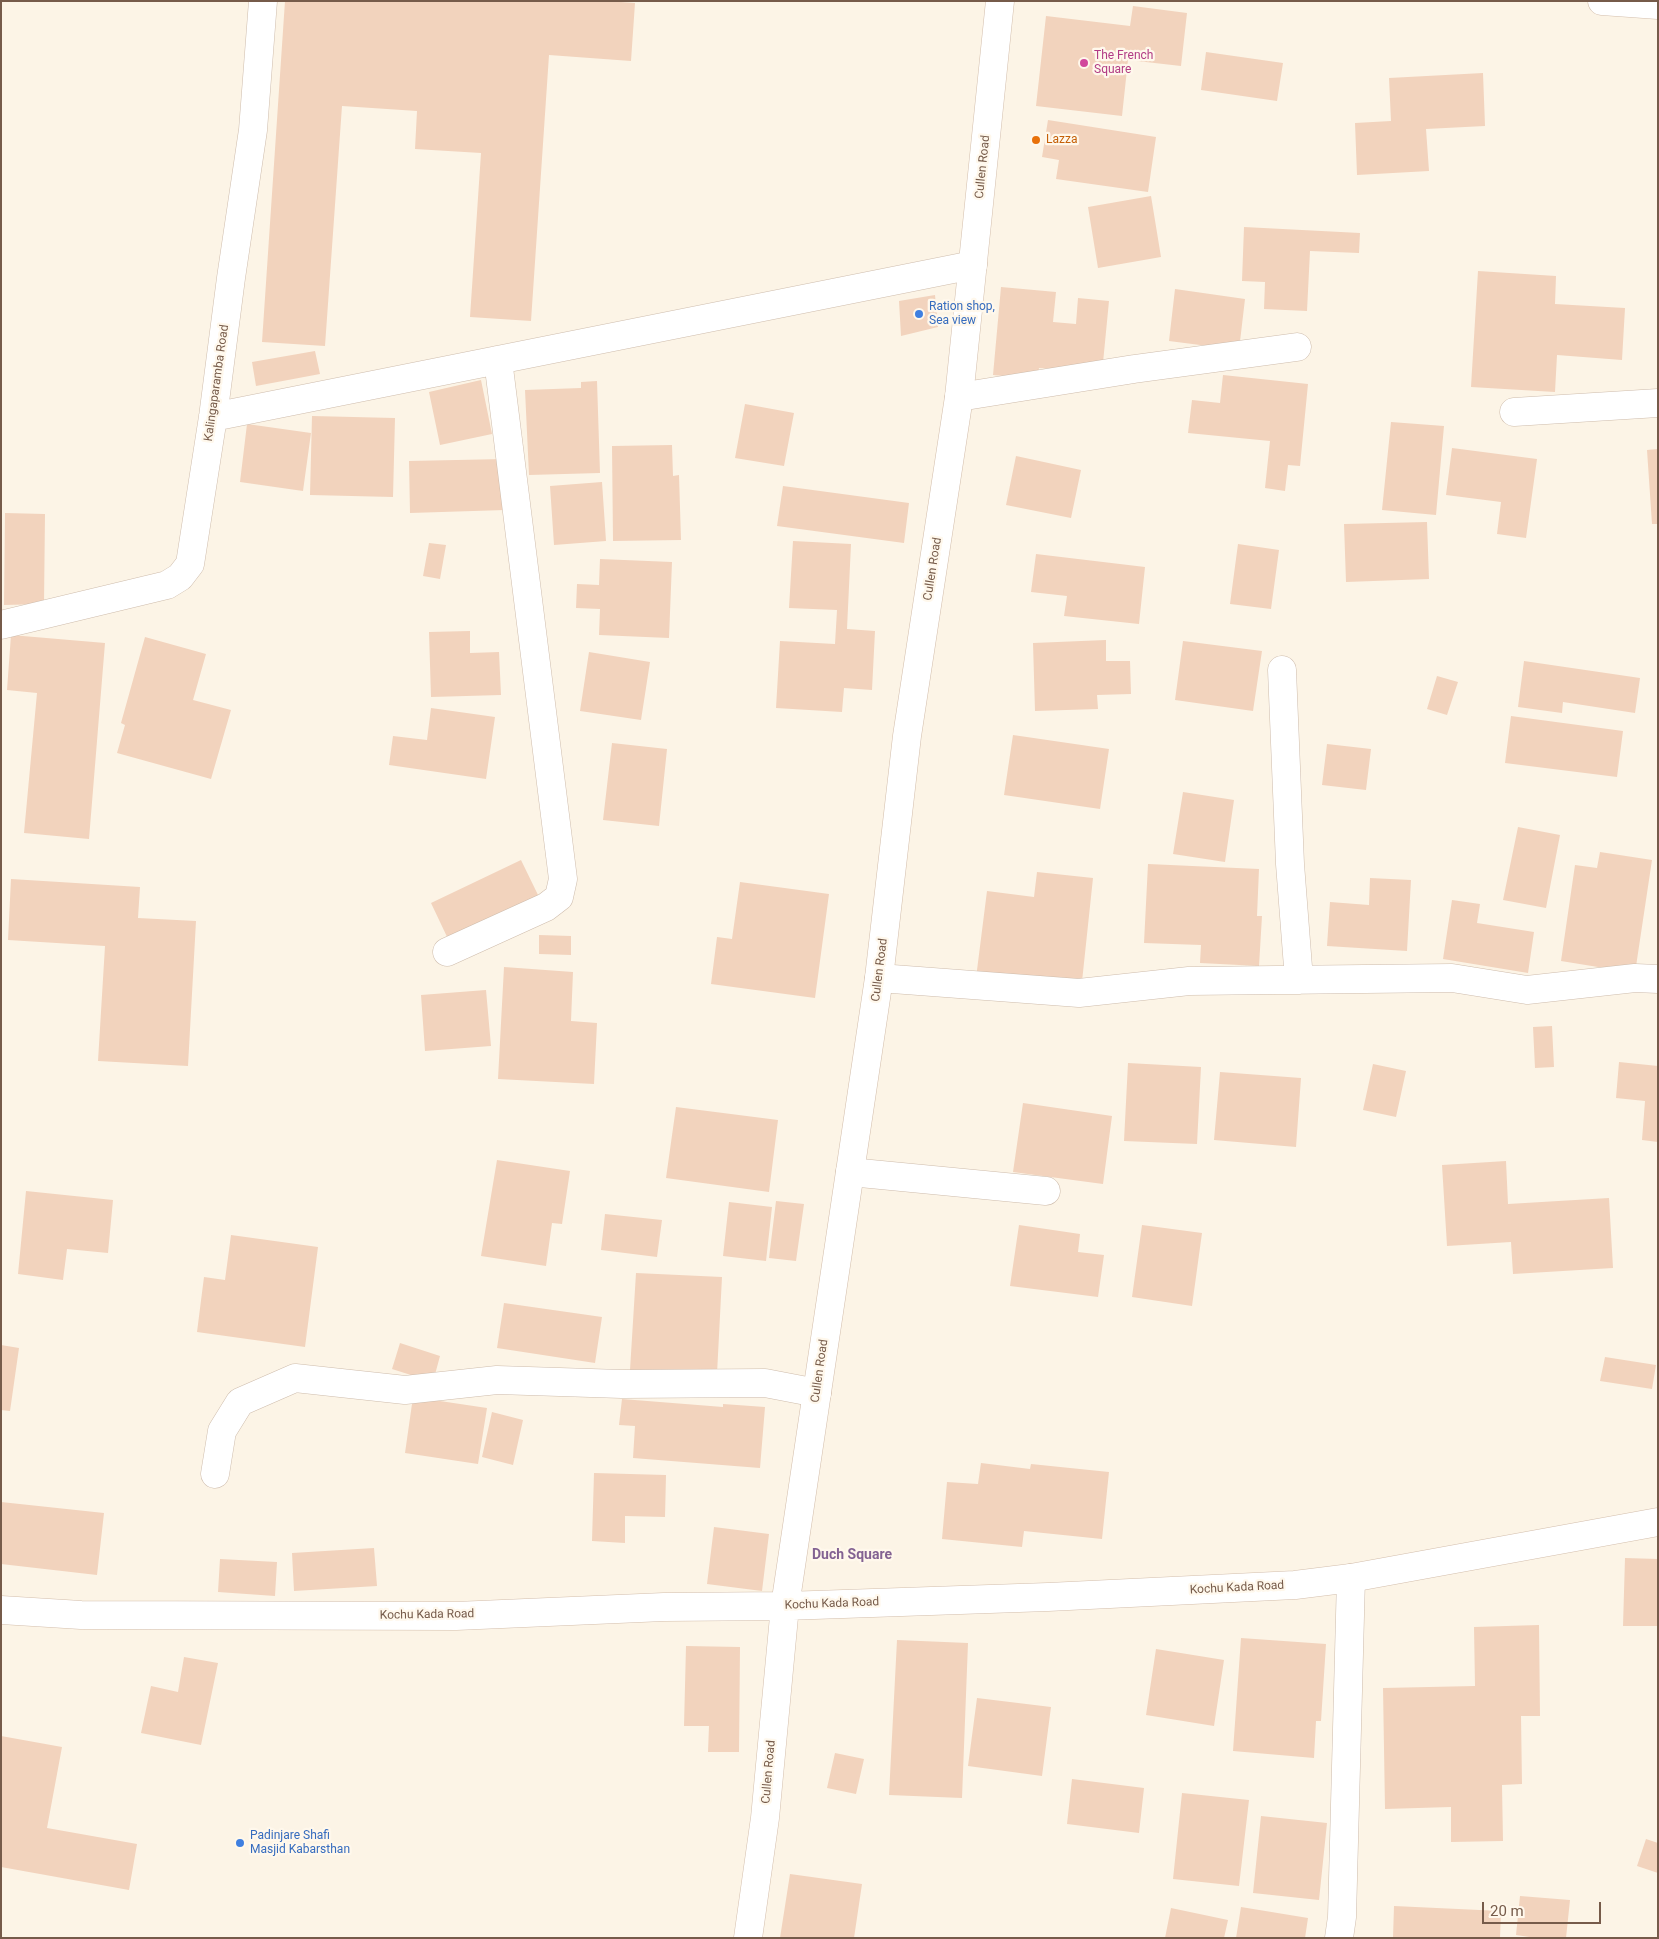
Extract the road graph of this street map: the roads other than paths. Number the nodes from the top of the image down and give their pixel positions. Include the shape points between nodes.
1 (263, 1) edge
2 (1000, 1) edge
3 (1602, 1) edge
4 (1658, 4) edge
5 (973, 265) junction
6 (1297, 347) dead end
7 (498, 360) junction
8 (959, 397) junction
9 (1658, 403) edge
10 (1514, 412) dead end
11 (213, 418) junction
12 (1, 625) edge
13 (1282, 670) dead end
14 (447, 952) dead end
15 (879, 978) junction
16 (1658, 979) edge
17 (1299, 980) junction
18 (850, 1172) junction
19 (1046, 1191) dead end
20 (817, 1393) junction
21 (215, 1474) dead end
22 (1658, 1522) edge
23 (1351, 1578) junction
24 (785, 1606) junction
25 (1, 1610) edge
26 (748, 1938) edge
27 (1340, 1938) edge

1 - 11 street, Kalingaparamba Road via 253,130
2 - 5 street, Cullen Road
3 - 4 street
5 - 7 street
5 - 8 street, Cullen Road
6 - 8 street via 1134,368
7 - 11 street
7 - 14 street via 563,879 559,897 546,907
8 - 15 street, Cullen Road via 907,736
9 - 10 street
11 - 12 street, Kalingaparamba Road via 190,564 180,577 167,585
13 - 17 street via 1290,864
15 - 17 street via 1079,993 1188,981
15 - 18 street, Cullen Road
16 - 17 street via 1635,978 1527,990 1452,978
18 - 19 street
18 - 20 street, Cullen Road
20 - 21 street via 765,1383 622,1384 497,1380 405,1390 295,1378 240,1402 222,1431
20 - 24 street, Cullen Road
22 - 23 street, Kochu Kada Road
23 - 24 street, Kochu Kada Road via 1295,1585
23 - 27 street
24 - 25 street, Kochu Kada Road via 664,1607 456,1616 81,1615
24 - 26 street, Cullen Road via 765,1818

